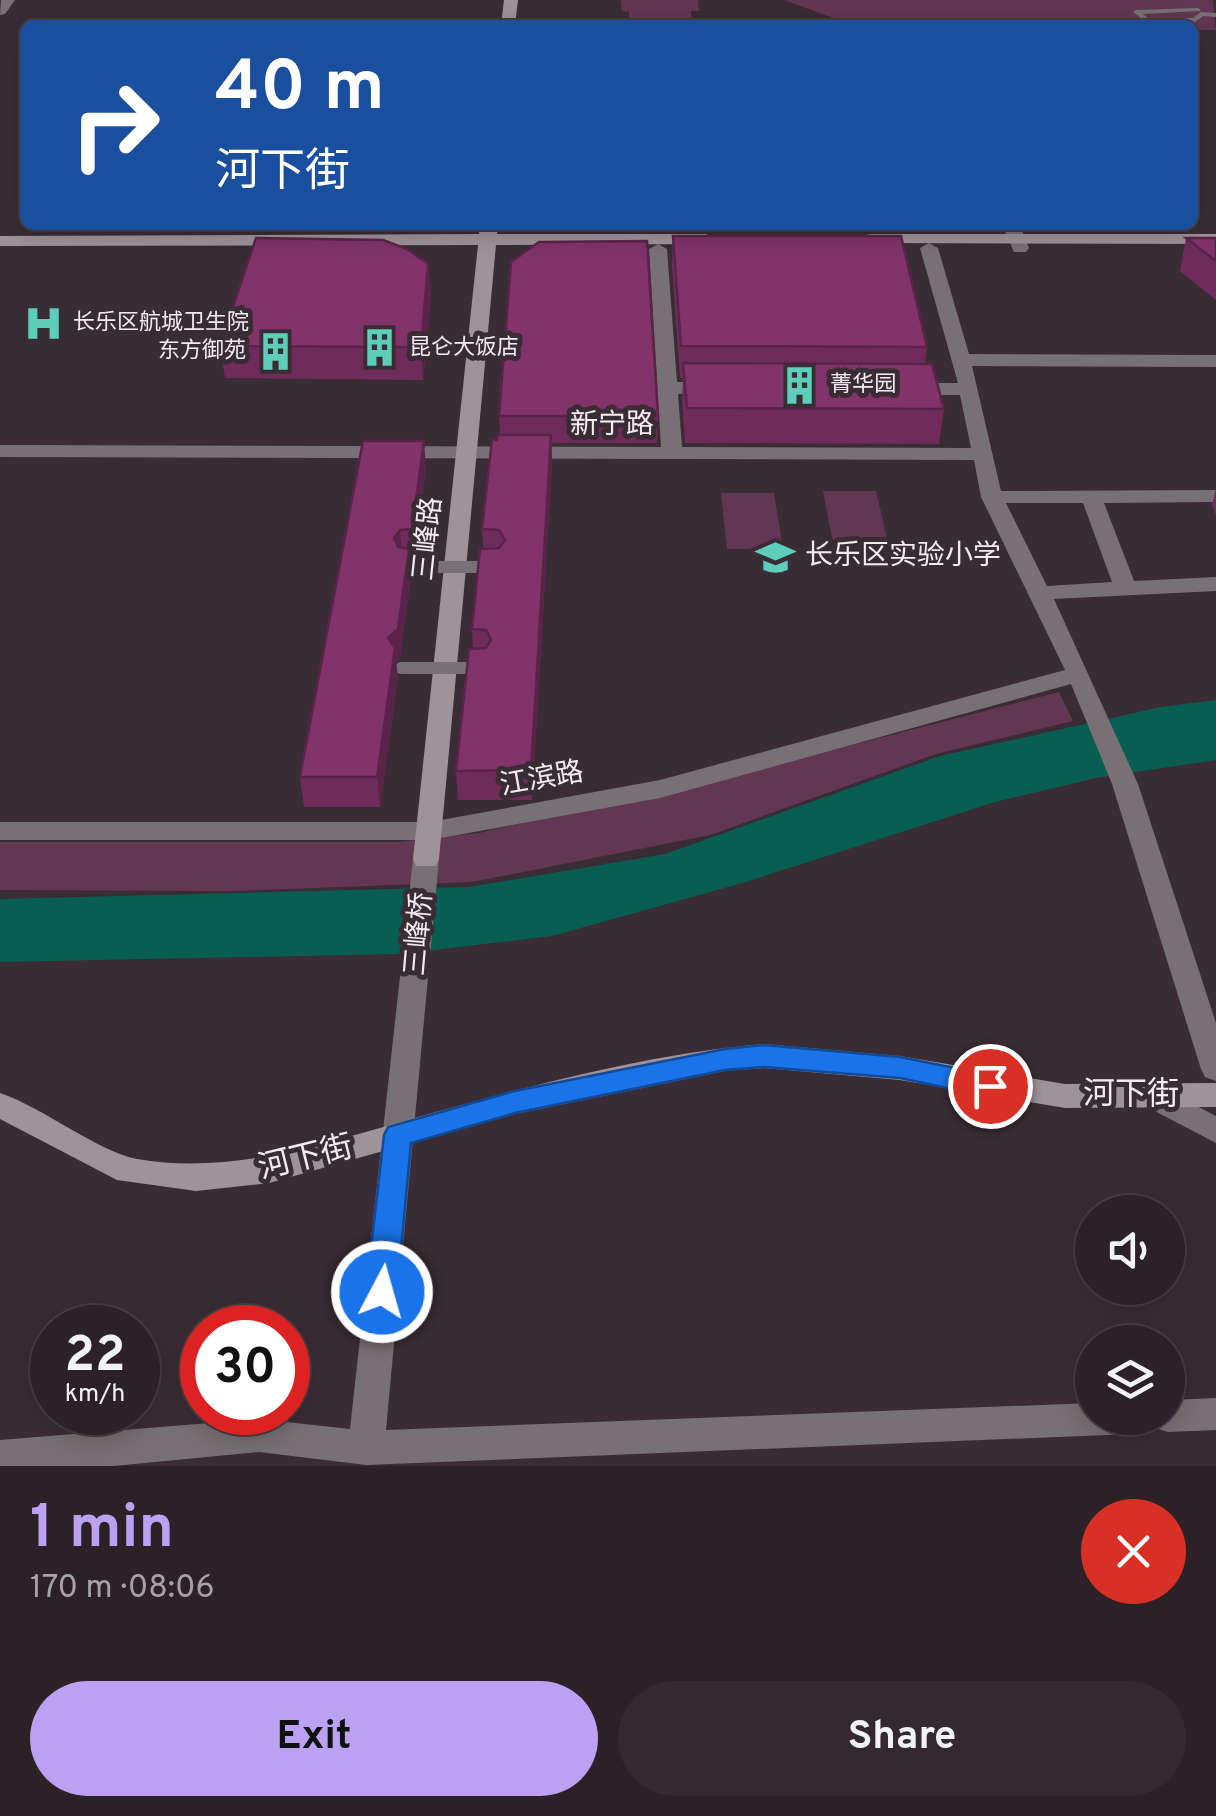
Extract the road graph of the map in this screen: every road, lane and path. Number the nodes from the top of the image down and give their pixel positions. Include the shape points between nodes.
1 (8, 0) edge
2 (1198, 10) dead end
3 (0, 11) edge
4 (1216, 15) edge
5 (1016, 237) edge
6 (487, 238) edge
7 (1216, 239) edge
8 (0, 240) edge
9 (658, 248) junction
10 (930, 248) junction
11 (1216, 248) edge
12 (0, 249) edge
13 (961, 360) junction
14 (1216, 361) edge
15 (669, 388) junction
16 (744, 388) edge
17 (876, 389) edge
18 (970, 389) junction
19 (0, 452) edge
20 (468, 452) junction
21 (672, 454) junction
22 (983, 454) junction
23 (1091, 496) junction
24 (1216, 496) edge
25 (992, 497) junction
26 (406, 567) edge
27 (496, 567) edge
28 (1216, 584) edge
29 (1126, 589) junction
30 (1040, 593) junction
31 (401, 668) dead end
32 (483, 668) edge
33 (1079, 674) junction
34 (0, 831) edge
35 (428, 845) junction
36 (1216, 1069) edge
37 (1216, 1095) edge
38 (1156, 1097) junction
39 (0, 1106) edge
40 (1216, 1131) edge
41 (398, 1135) junction
42 (1216, 1414) edge
43 (1185, 1415) edge
44 (1075, 1421) edge
45 (380, 1457) edge
46 (0, 1458) edge

1 - 3 street
2 - 4 lane via 1136,12 1146,20
5 - 7 main road
5 - 10 main road
5 - 10 main road via 854,244
5 - 11 main road
6 - 8 main road
6 - 9 main road
6 - 9 main road via 717,244
6 - 12 main road
6 - 20 main road, 三峰路
9 - 15 street
10 - 13 street
13 - 14 street
13 - 18 street
15 - 16 street
15 - 21 street
17 - 18 street
18 - 22 street
19 - 20 street, 新宁路
20 - 21 street, 新宁路
20 - 35 main road, 三峰路
21 - 22 street, 新宁路
22 - 25 street
23 - 24 street
23 - 25 street
23 - 29 street
25 - 30 street
26 - 27 lane, bridge
28 - 29 street
29 - 30 street
30 - 33 street
31 - 32 lane, bridge
33 - 35 street, 江滨路
33 - 36 street via 1125,784
34 - 35 street, 江滨路
35 - 41 street, 三峰桥
37 - 38 main road, 河下街
38 - 40 street
38 - 41 main road, 河下街 via 1066,1096 900,1068 764,1056 515,1102
39 - 41 main road, 河下街 via 102,1160 160,1177 269,1170
41 - 45 street, 三峰桥
42 - 43 street
44 - 45 street
45 - 46 street via 288,1436 244,1436

